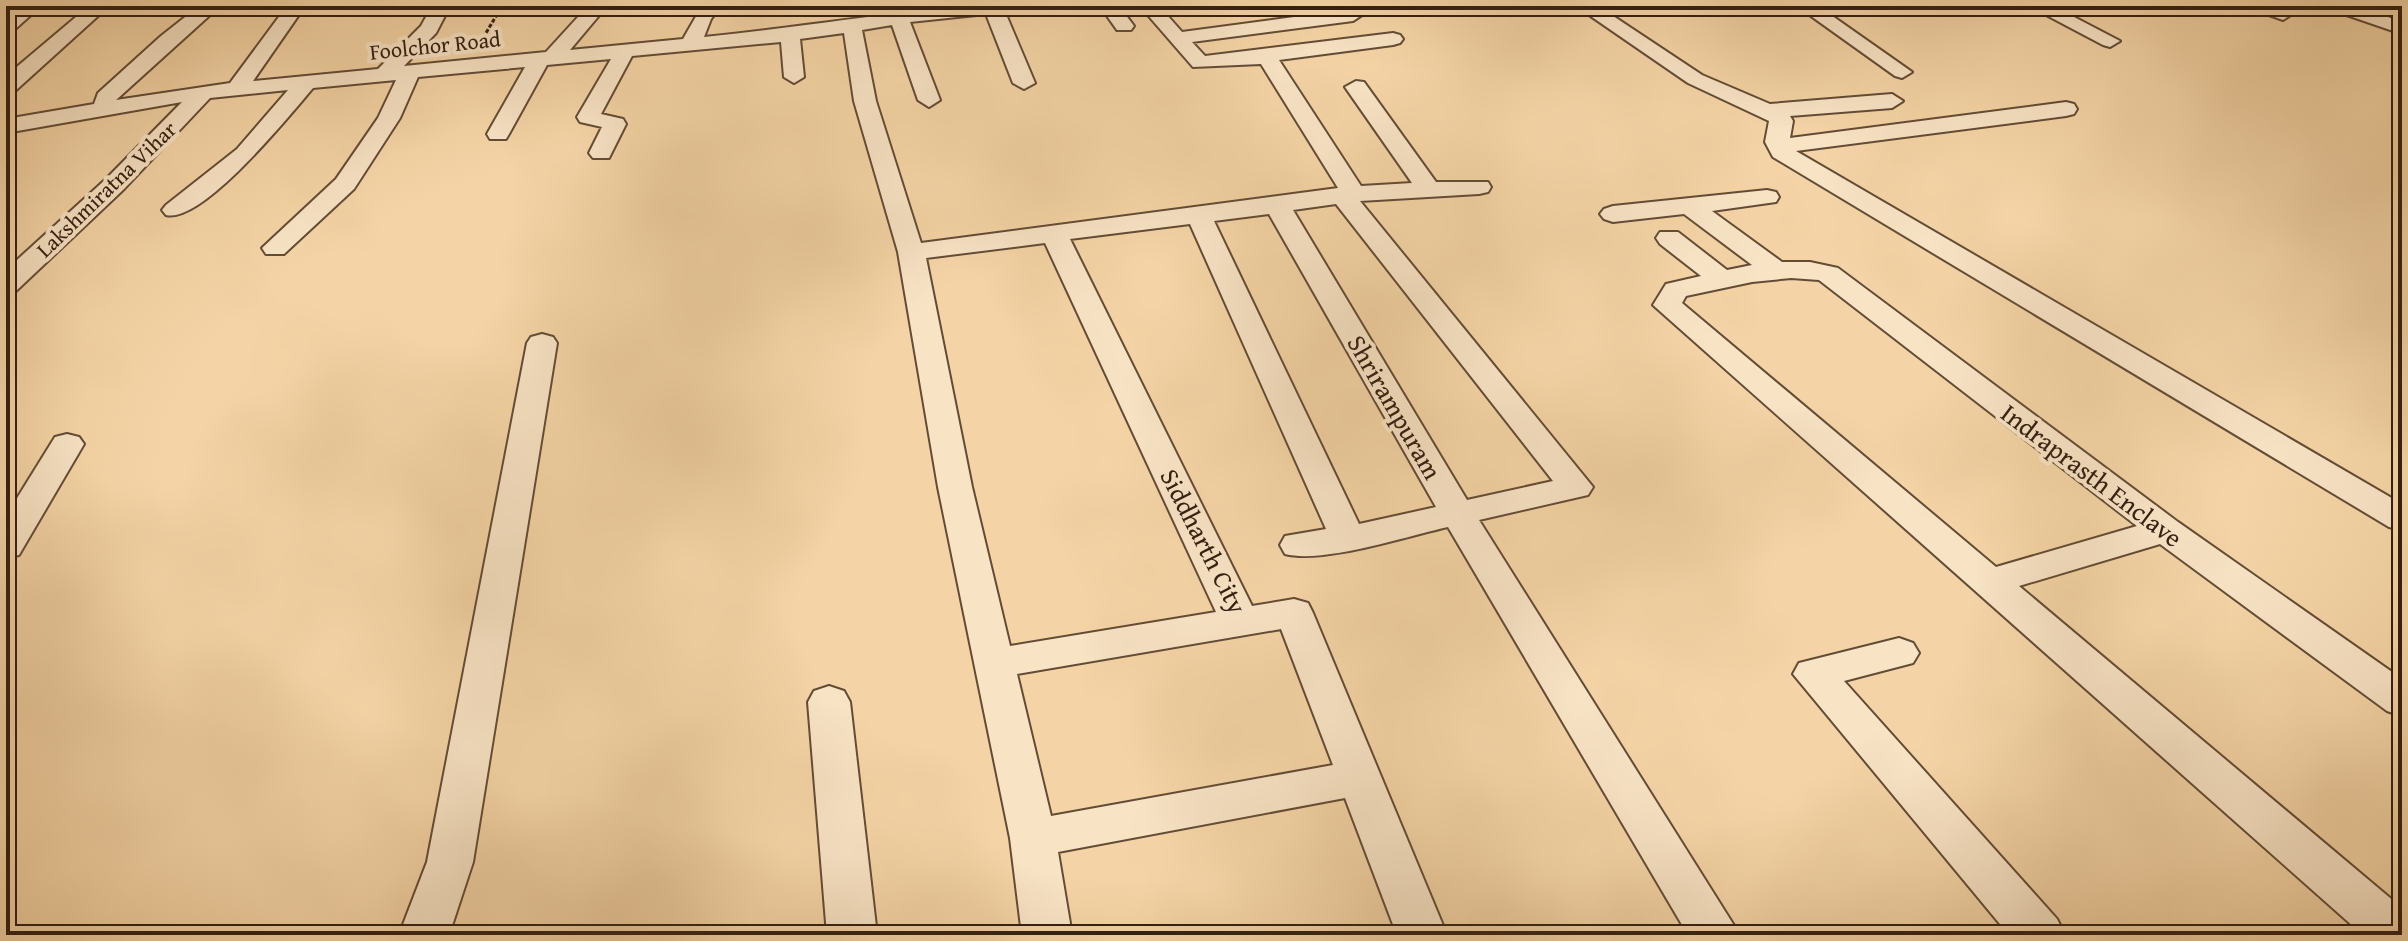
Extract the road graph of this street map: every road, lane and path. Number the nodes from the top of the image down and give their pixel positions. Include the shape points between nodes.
1 (32, 6) edge
2 (100, 6) edge
3 (211, 6) edge
4 (296, 6) edge
5 (441, 6) edge
6 (502, 6) edge
7 (598, 6) edge
8 (712, 6) edge
9 (1012, 6) edge
10 (1109, 6) edge
11 (1311, 6) edge
12 (1585, 6) edge
13 (1806, 6) edge
14 (2038, 6) edge
15 (2262, 6) edge
16 (2339, 6) edge
17 (993, 7) edge
18 (2283, 14) dead end
19 (1353, 15) dead end
20 (899, 18) junction
21 (1164, 22) edge
22 (852, 25) junction
23 (785, 26) junction
24 (1124, 26) dead end
25 (6, 27) edge
26 (2402, 28) edge
27 (1393, 39) dead end
28 (731, 41) junction
29 (2110, 41) dead end
30 (691, 44) junction
31 (626, 49) junction
32 (548, 56) junction
33 (1259, 56) junction
34 (724, 63) dead end
35 (467, 67) junction
36 (410, 72) junction
37 (1902, 72) dead end
38 (385, 74) junction
39 (794, 77) dead end
40 (308, 80) junction
41 (1024, 83) dead end
42 (6, 87) edge
43 (1356, 87) dead end
44 (237, 88) junction
45 (204, 92) junction
46 (929, 100) dead end
47 (1892, 101) dead end
48 (104, 107) junction
49 (2066, 109) dead end
50 (1770, 111) junction
51 (16, 125) edge
52 (498, 134) dead end
53 (6, 146) edge
54 (1779, 146) junction
55 (601, 153) dead end
56 (1479, 187) dead end
57 (1429, 190) junction
58 (1348, 194) junction
59 (1767, 197) dead end
60 (1277, 205) junction
61 (1688, 205) junction
62 (175, 210) dead end
63 (1198, 214) junction
64 (1613, 214) dead end
65 (1054, 233) junction
66 (1669, 238) dead end
67 (275, 248) dead end
68 (911, 252) junction
69 (1777, 271) junction
70 (1724, 281) junction
71 (6, 285) edge
72 (542, 343) dead end
73 (67, 444) dead end
74 (1458, 514) junction
75 (2402, 519) edge
76 (2165, 530) junction
77 (1348, 538) junction
78 (1298, 545) dead end
79 (6, 546) edge
80 (1988, 582) junction
81 (1240, 622) junction
82 (1899, 653) dead end
83 (994, 663) junction
84 (2402, 700) edge
85 (829, 702) dead end
86 (1359, 778) junction
87 (1033, 838) junction
88 (424, 935) edge
89 (852, 935) edge
90 (1047, 935) edge
91 (1422, 935) edge
92 (1715, 935) edge
93 (2040, 935) edge
94 (2398, 935) edge

1 - 25 street
2 - 42 street
3 - 48 street via 106,98
4 - 44 street
5 - 38 street via 429,29
6 - 35 path
7 - 32 street
8 - 30 street
9 - 17 street, Foolchor Road
10 - 24 street
11 - 21 street
12 - 50 street via 1695,79
13 - 37 street
14 - 29 street
15 - 18 street
16 - 26 street
17 - 20 street, Foolchor Road
17 - 41 street
19 - 21 street
20 - 22 street, Foolchor Road
20 - 46 street
21 - 33 street via 1200,63
22 - 23 street, Foolchor Road
22 - 68 street via 865,101
23 - 28 street, Foolchor Road via 768,37
23 - 39 street
27 - 33 street
28 - 30 street, Foolchor Road
28 - 34 street
30 - 31 street, Foolchor Road
31 - 32 street, Foolchor Road
31 - 55 street via 588,117 615,124
32 - 35 street, Foolchor Road
32 - 52 street
33 - 58 street via 1269,60
35 - 36 street, Foolchor Road
36 - 38 street, Foolchor Road
36 - 67 street via 389,118 345,184
38 - 40 street, Foolchor Road
40 - 44 street, Foolchor Road
40 - 62 street via 245,154
43 - 57 street
44 - 45 street, Foolchor Road
45 - 48 street, Foolchor Road
45 - 71 street, Lakshmiratna Vihar
47 - 50 street
48 - 51 street, Foolchor Road
49 - 54 street
50 - 54 street via 1782,121
51 - 53 street
54 - 75 street via 1781,152
56 - 57 street
57 - 58 street
58 - 60 street
58 - 74 street via 1576,487
59 - 61 street
60 - 63 street
60 - 74 street, Shrirampuram
61 - 64 street
61 - 69 street
63 - 65 street
63 - 77 street
65 - 68 street
65 - 81 street, Siddharth City
66 - 70 street
68 - 83 street
69 - 70 street, Indraprasth Enclave
69 - 76 street, Indraprasth Enclave via 1813,269 1828,274
70 - 80 street, Indraprasth Enclave via 1676,290 1667,305
72 - 88 street via 450,862
73 - 79 street
74 - 77 street
74 - 92 street, Shrirampuram
76 - 80 street
76 - 84 street, Indraprasth Enclave
77 - 78 street
80 - 94 street
81 - 83 street
81 - 86 street, Siddharth City via 1294,613
82 - 93 street via 1813,674
83 - 87 street
85 - 89 street
86 - 87 street
86 - 91 street, Siddharth City
87 - 90 street

